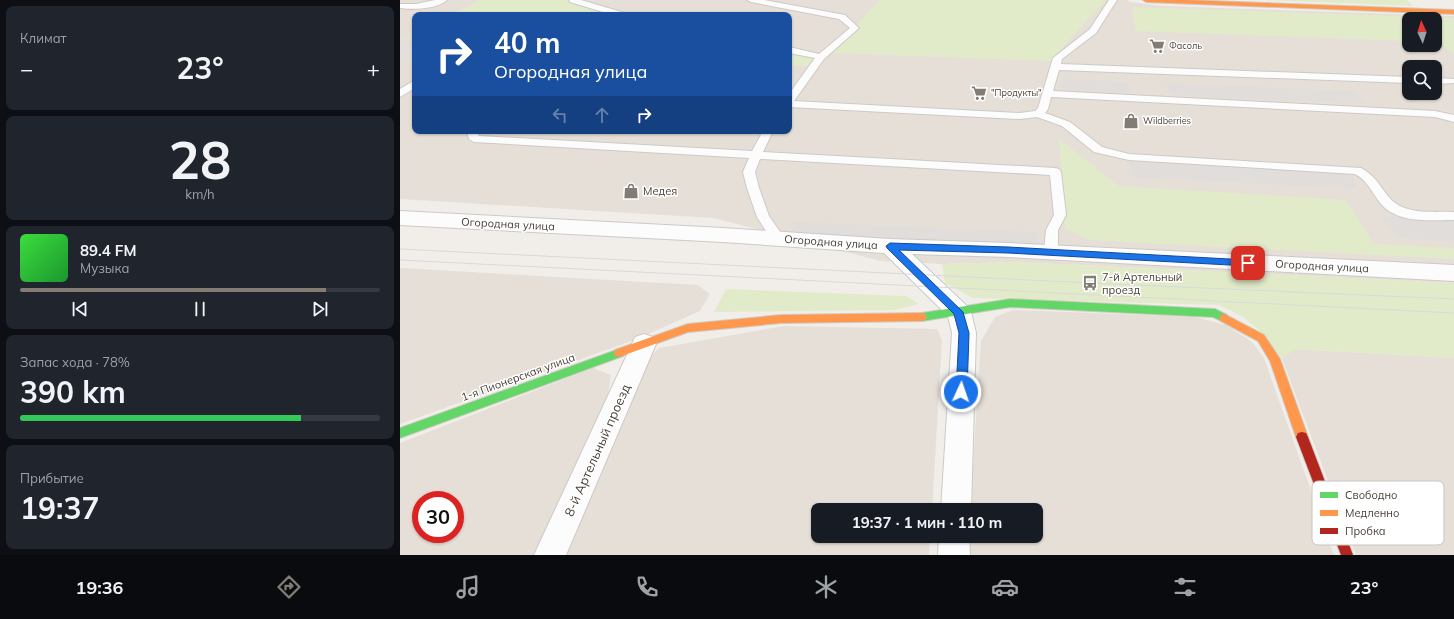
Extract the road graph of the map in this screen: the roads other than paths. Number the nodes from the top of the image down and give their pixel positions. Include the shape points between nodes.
1 (443, 0) edge
2 (572, 0) edge
3 (751, 0) edge
4 (1113, 0) edge
5 (1146, 0) edge
6 (400, 6) edge
7 (612, 12) edge
8 (1454, 12) edge
9 (792, 51) edge
10 (821, 58) junction
11 (1056, 67) junction
12 (1402, 80) edge
13 (1442, 81) edge
14 (1452, 81) dead end
15 (412, 85) edge
16 (400, 94) edge
17 (1048, 94) junction
18 (792, 99) edge
19 (792, 103) edge
20 (1038, 114) junction
21 (1454, 119) edge
22 (473, 134) edge
23 (766, 134) edge
24 (756, 155) junction
25 (1454, 216) edge
26 (400, 218) edge
27 (778, 239) junction
28 (890, 246) junction
29 (1051, 252) junction
30 (1454, 273) edge
31 (959, 312) junction
32 (644, 344) junction
33 (400, 433) edge
34 (1318, 481) edge
35 (956, 503) edge
36 (954, 543) edge
37 (1343, 545) edge
38 (550, 555) edge
39 (954, 555) edge
40 (1347, 555) edge

1 - 6 lane via 434,4
2 - 7 lane
3 - 10 lane via 842,17 855,28
4 - 11 lane via 1093,31 1058,58
5 - 8 street
9 - 10 lane
10 - 18 lane
11 - 12 lane
11 - 17 lane
13 - 14 lane
15 - 16 lane
17 - 20 lane
17 - 21 lane via 1435,114
19 - 20 lane via 1020,116
20 - 25 lane via 1066,124 1098,150 1112,154 1357,171 1366,175 1387,203 1401,213
22 - 24 lane via 474,138
23 - 24 lane
24 - 27 lane via 749,172 753,188 763,217
24 - 29 lane via 1055,172 1060,215 1052,230
26 - 27 street, Огородная улица
27 - 28 street, Огородная улица
28 - 29 street, Огородная улица
28 - 31 street
29 - 30 street, Огородная улица
31 - 32 street, 1-я Пионерская улица via 928,317 781,319 696,327
31 - 34 street, 1-я Пионерская улица via 1010,303 1215,313 1261,338 1275,359
31 - 35 street via 964,333
32 - 33 street, 1-я Пионерская улица
32 - 38 street, 8-й Артельный проезд
36 - 39 street
37 - 40 street, 1-я Пионерская улица

